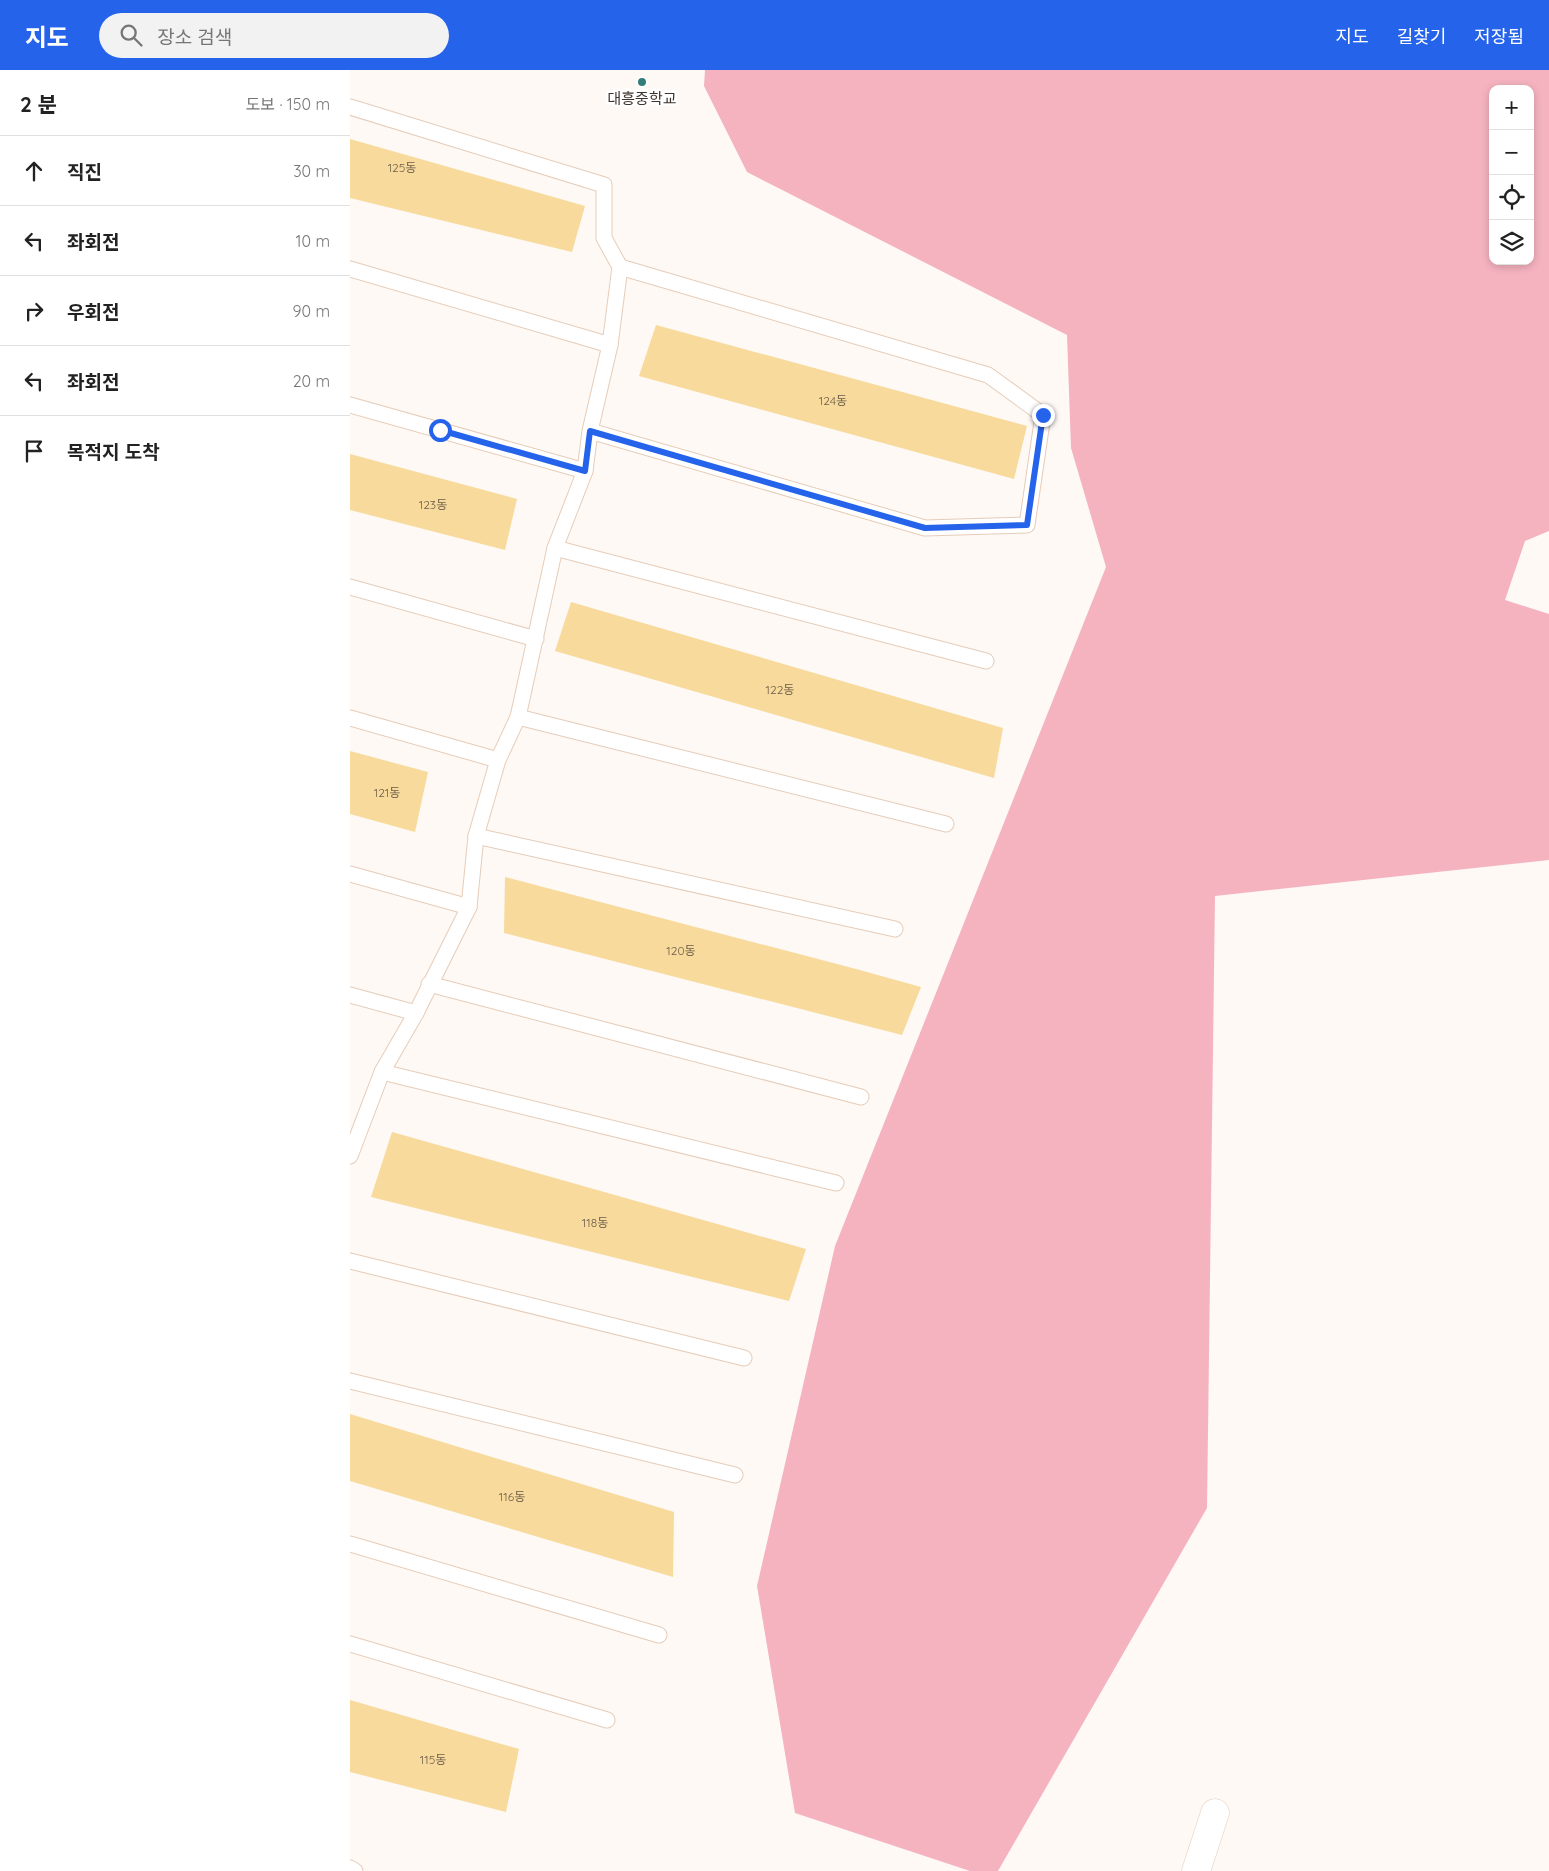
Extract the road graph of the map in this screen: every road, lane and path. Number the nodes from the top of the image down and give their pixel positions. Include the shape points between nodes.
1 (350, 107) edge
2 (620, 267) junction
3 (350, 269) edge
4 (610, 345) junction
5 (350, 405) edge
6 (590, 431) junction
7 (585, 471) junction
8 (555, 548) junction
9 (350, 586) edge
10 (536, 639) junction
11 (986, 661) dead end
12 (518, 717) junction
13 (350, 718) edge
14 (498, 760) junction
15 (946, 824) dead end
16 (476, 836) junction
17 (350, 874) edge
18 (469, 907) junction
19 (895, 929) dead end
20 (429, 984) junction
21 (350, 995) edge
22 (416, 1013) junction
23 (382, 1072) junction
24 (861, 1097) dead end
25 (350, 1156) edge
26 (836, 1182) dead end
27 (350, 1261) edge
28 (744, 1358) dead end
29 (350, 1381) edge
30 (735, 1475) dead end
31 (350, 1544) edge
32 (659, 1635) dead end
33 (350, 1644) edge
34 (607, 1720) dead end
35 (1215, 1813) dead end
36 (350, 1868) edge
37 (355, 1871) edge
38 (1196, 1871) edge

1 - 2 lane via 604,185 604,238
2 - 4 lane
2 - 6 lane via 988,375 1043,415 1027,525 925,528
3 - 4 lane
4 - 6 lane
5 - 7 lane
6 - 7 lane
7 - 8 lane
8 - 10 lane
8 - 11 lane
9 - 10 lane
10 - 12 lane
12 - 14 lane
12 - 15 lane
13 - 14 lane
14 - 16 lane
16 - 18 lane
16 - 19 lane
17 - 18 lane
18 - 20 lane
20 - 22 lane
20 - 24 lane
21 - 22 lane
22 - 23 lane
23 - 25 lane
23 - 26 lane
27 - 28 lane
29 - 30 lane
31 - 32 lane
33 - 34 lane
35 - 38 street
36 - 37 lane

